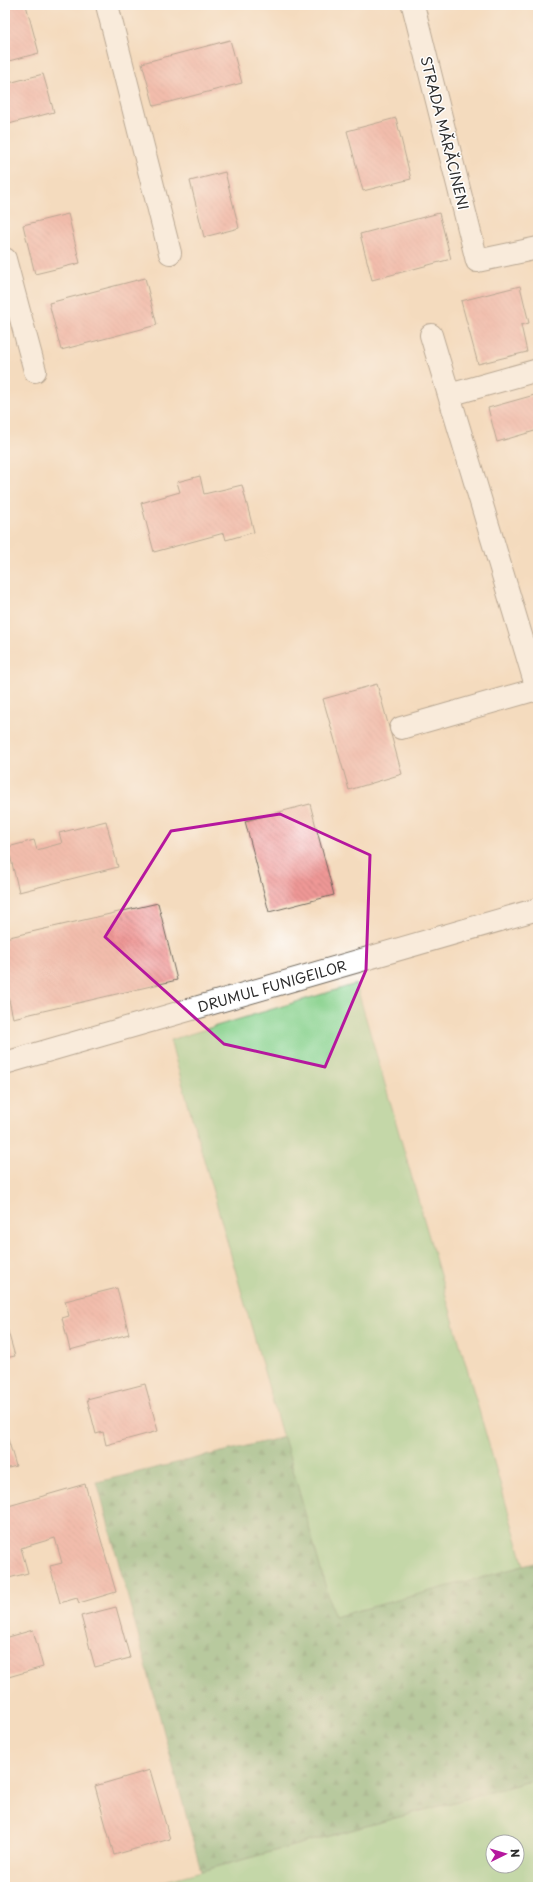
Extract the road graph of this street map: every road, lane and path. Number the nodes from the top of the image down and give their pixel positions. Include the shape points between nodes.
1 (107, 5) edge
2 (413, 5) edge
3 (538, 248) edge
4 (170, 253) dead end
5 (5, 259) edge
6 (432, 336) dead end
7 (538, 370) edge
8 (35, 371) dead end
9 (450, 395) junction
10 (538, 690) edge
11 (401, 728) dead end
12 (538, 909) edge
13 (5, 1063) edge

1 - 4 street
2 - 3 street, STRADA MĂRĂCINENI via 477,260
5 - 8 street
6 - 9 street
7 - 9 street
9 - 10 street
10 - 11 street
12 - 13 street, DRUMUL FUNIGEILOR

